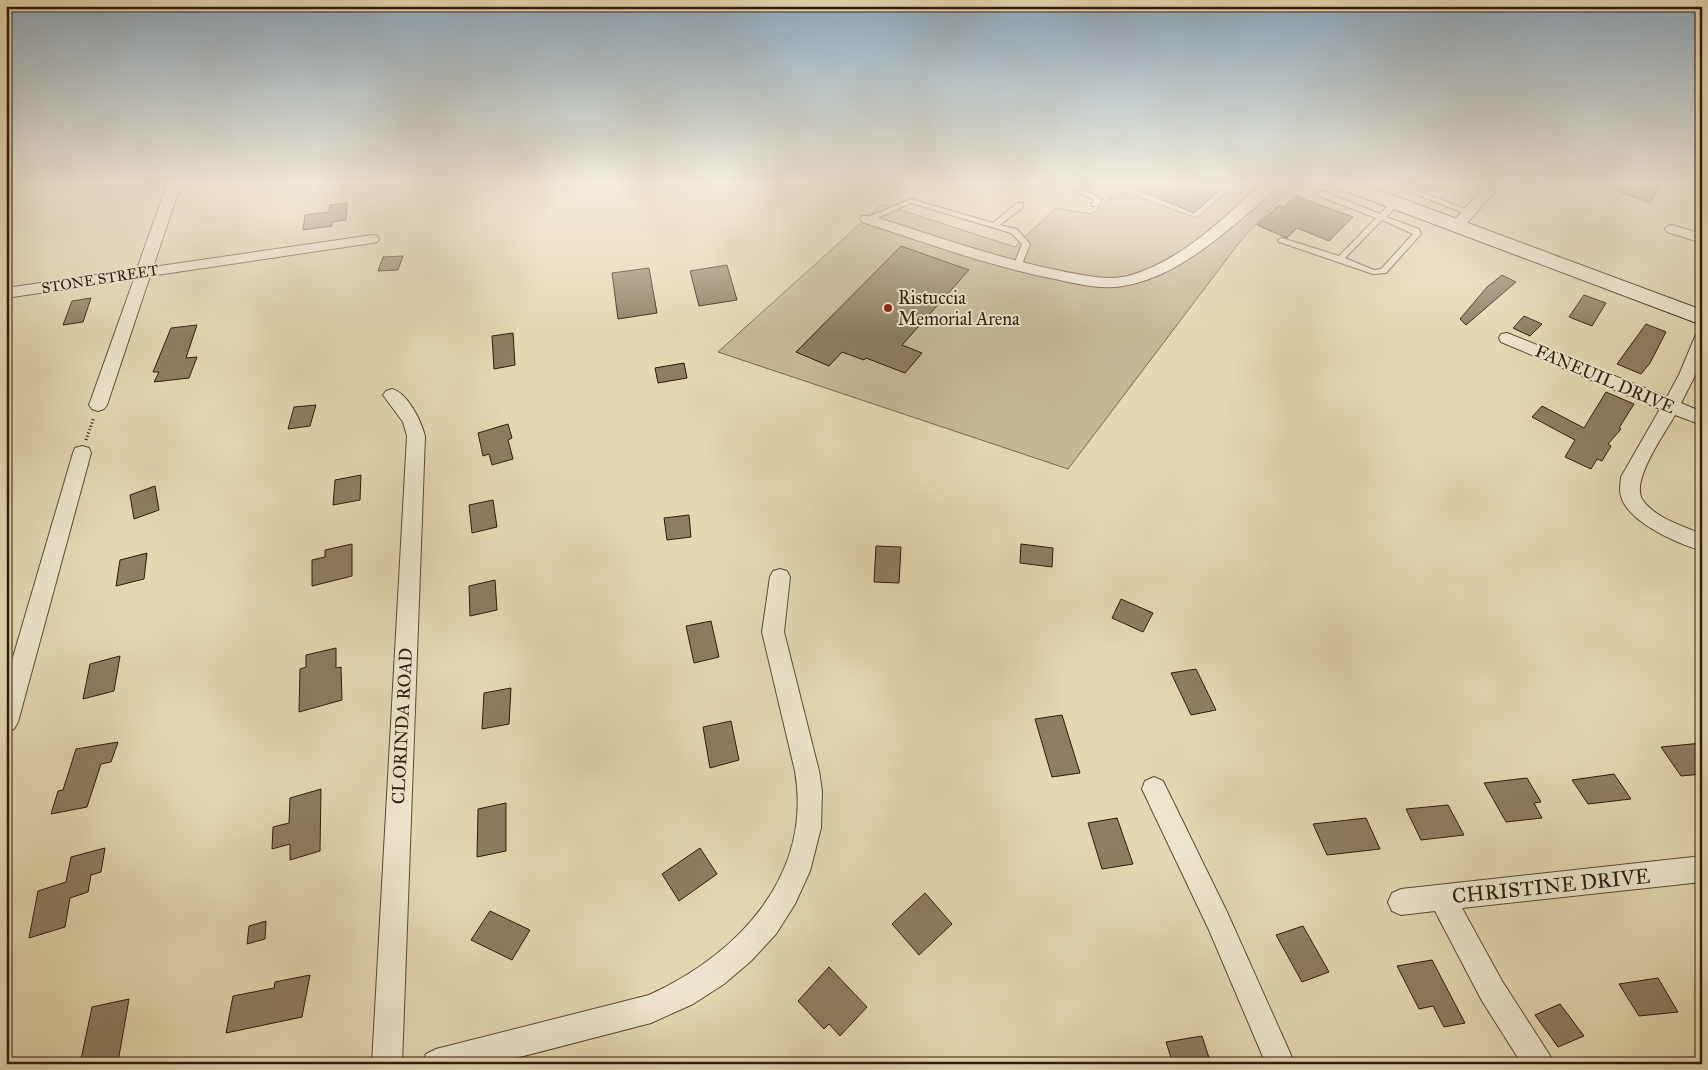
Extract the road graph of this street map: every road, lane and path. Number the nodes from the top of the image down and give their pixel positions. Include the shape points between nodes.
1 (157, 234) edge
2 (915, 234) edge
3 (1017, 234) edge
4 (1213, 234) edge
5 (1362, 234) edge
6 (1416, 234) edge
7 (1499, 234) edge
8 (1687, 234) edge
9 (372, 239) dead end
10 (1702, 239) edge
11 (1282, 240) dead end
12 (1340, 259) junction
13 (1017, 266) junction
14 (143, 273) junction
15 (6, 294) edge
16 (1702, 318) edge
17 (1508, 338) dead end
18 (1702, 339) edge
19 (392, 395) dead end
20 (98, 405) joint
21 (1670, 406) junction
22 (1702, 420) edge
23 (82, 454) joint
24 (1702, 542) edge
25 (780, 577) dead end
26 (6, 722) edge
27 (1154, 789) dead end
28 (1702, 869) edge
29 (1442, 898) junction
30 (1401, 902) dead end
31 (387, 1064) edge
32 (436, 1064) edge
33 (1280, 1064) edge
34 (1539, 1064) edge

1 - 14 street
2 - 13 street
3 - 13 lane via 1026,244
4 - 13 street via 1167,265 1111,284
5 - 12 lane
6 - 12 lane via 1382,272 1373,272
7 - 16 main road
8 - 10 street
9 - 14 street, STONE STREET
11 - 12 lane
14 - 15 street, STONE STREET
14 - 20 street
17 - 21 street, FANEUIL DRIVE
18 - 21 street
19 - 31 street, CLORINDA ROAD via 412,421 416,436
20 - 23 path
21 - 22 street, FANEUIL DRIVE
21 - 24 street via 1631,477 1628,490 1634,505 1651,518
23 - 26 street
25 - 32 street via 773,632 794,711 811,801 799,865 771,918 733,961 673,1000 651,1009
27 - 33 street via 1218,921
28 - 29 street, CHRISTINE DRIVE
29 - 30 street, CHRISTINE DRIVE
29 - 34 street via 1492,991

